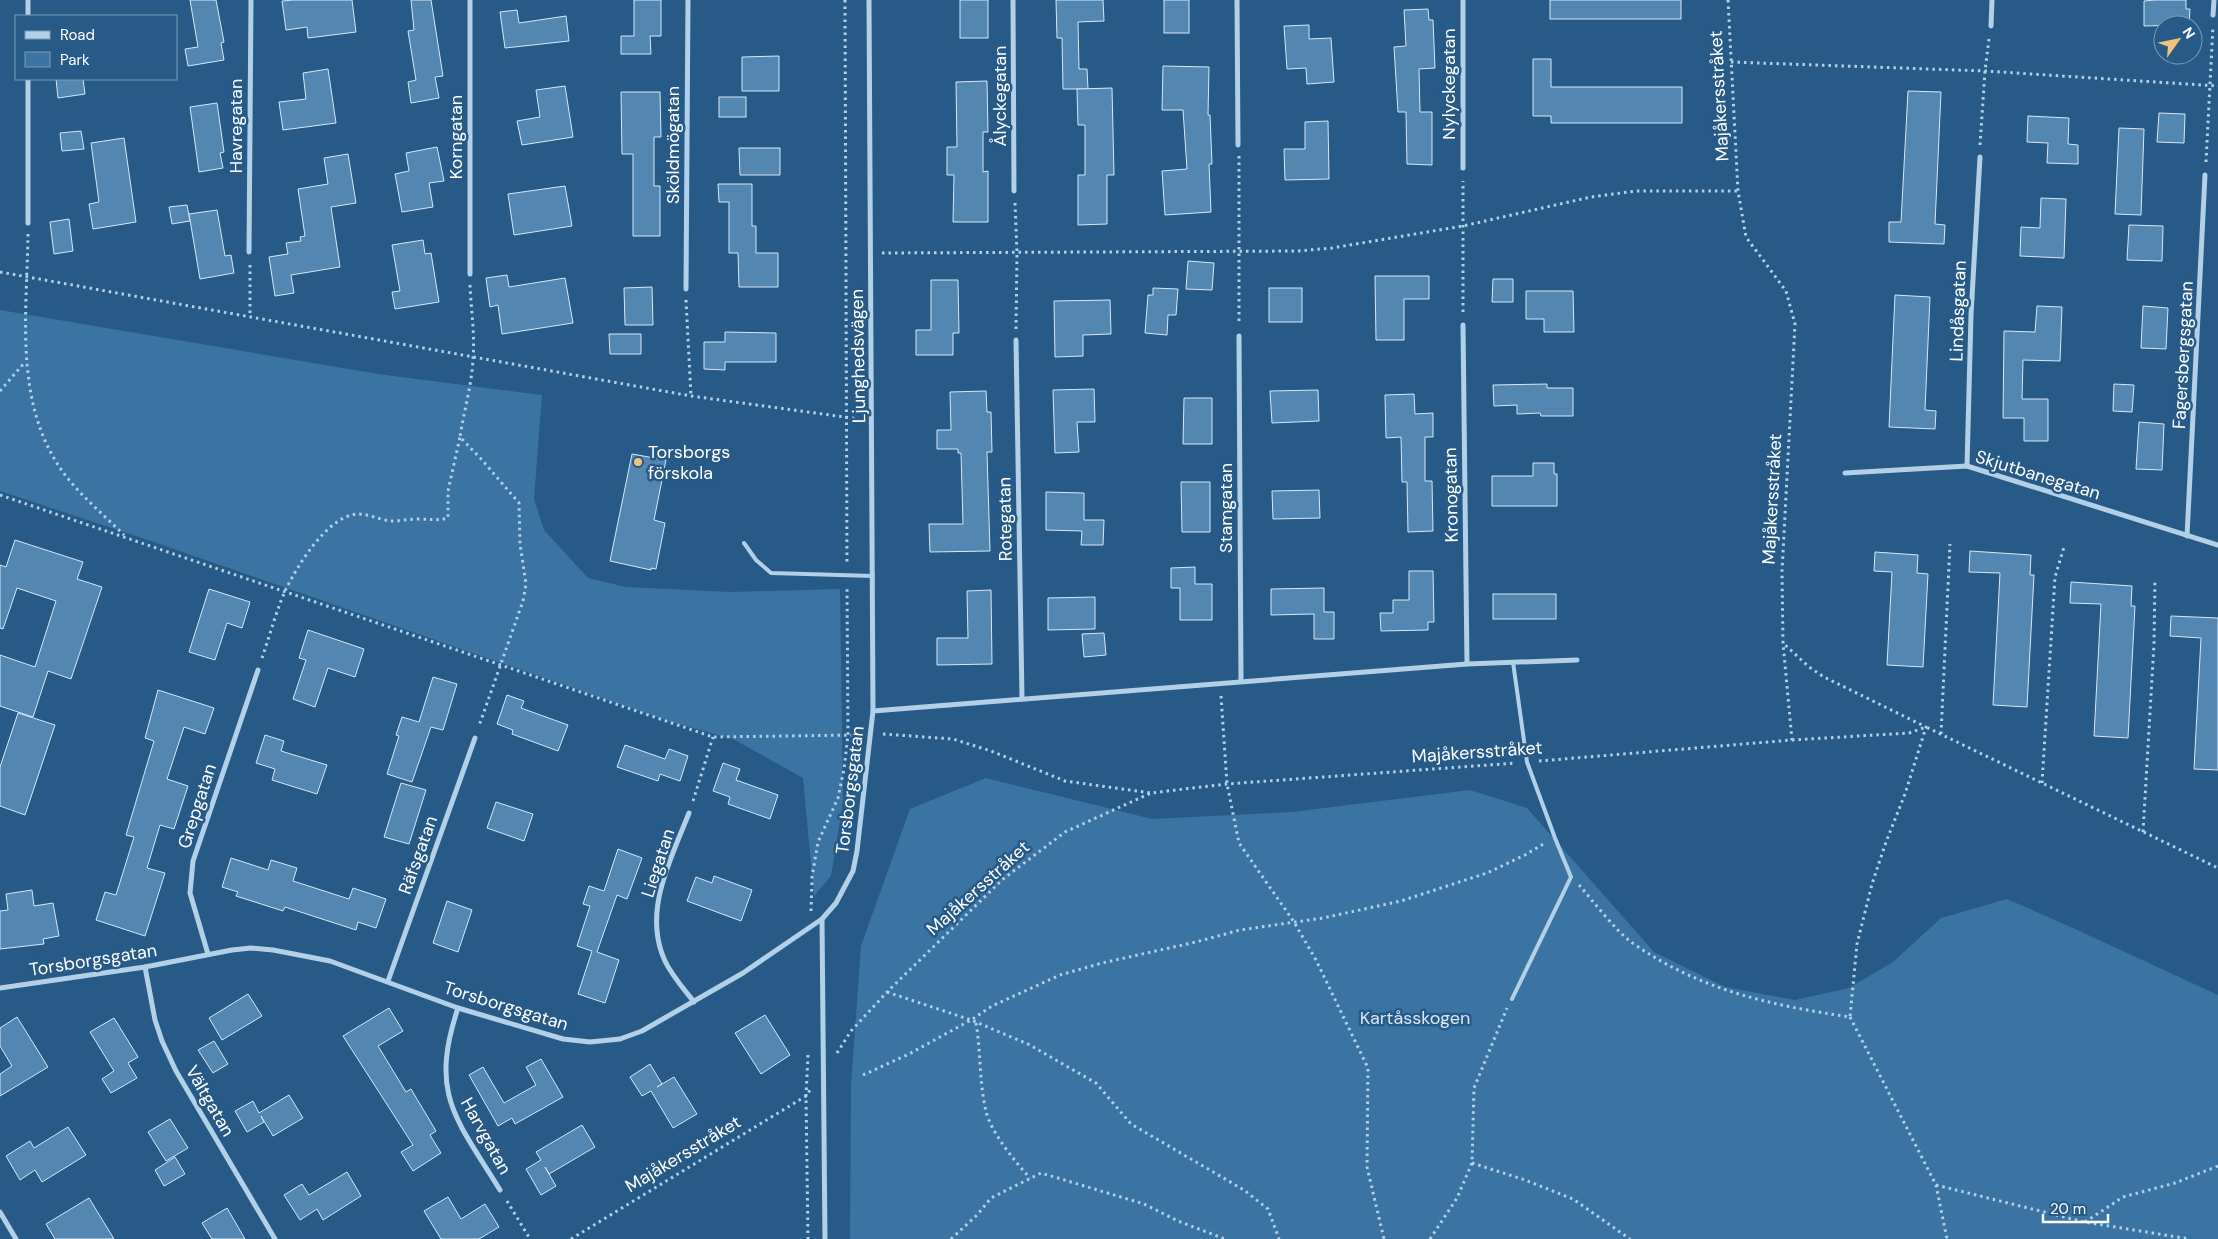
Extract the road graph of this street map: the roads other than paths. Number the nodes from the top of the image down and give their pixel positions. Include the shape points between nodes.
1 (28, 0) edge
2 (251, 0) edge
3 (470, 0) edge
4 (688, 0) edge
5 (869, 0) edge
6 (1013, 0) edge
7 (1237, 0) edge
8 (1463, 0) edge
9 (1992, 0) edge
10 (2214, 0) edge
11 (28, 15) edge
12 (2214, 15) road end
13 (1991, 26) road end
14 (28, 80) edge
15 (1238, 145) road end
16 (1980, 157) road end
17 (1464, 168) road end
18 (2205, 175) road end
19 (1014, 191) road end
20 (28, 223) road end
21 (249, 252) road end
22 (470, 274) road end
23 (686, 289) road end
24 (1463, 325) road end
25 (1239, 336) road end
26 (1016, 340) road end
27 (1967, 466) junction
28 (1845, 473) dead end
29 (2187, 536) junction
30 (744, 543) dead end
31 (2218, 545) edge
32 (873, 576) junction
33 (1577, 660) dead end
34 (1513, 662) junction
35 (1467, 664) junction
36 (258, 670) road end
37 (1241, 681) junction
38 (1022, 698) junction
39 (873, 711) junction
40 (474, 738) road end
41 (689, 813) road end
42 (822, 919) junction
43 (208, 954) junction
44 (145, 967) junction
45 (388, 981) junction
46 (0, 988) edge
47 (1512, 998) road end
48 (694, 1002) junction
49 (458, 1008) junction
50 (500, 1190) road end
51 (0, 1212) edge
52 (16, 1239) edge
53 (276, 1239) edge
54 (825, 1239) edge

1 - 11 street
2 - 21 street, Havregatan
3 - 22 street, Korngatan
4 - 23 street, Sköldmögatan
5 - 32 street, Ljunghedsvägen
6 - 19 street, Ålyckegatan
7 - 15 street
8 - 17 street, Nylyckegatan
9 - 13 street
10 - 12 street
14 - 20 street
16 - 27 street, Lindåsgatan
18 - 29 street, Fagersbergsgatan
24 - 35 street, Kronogatan
25 - 37 street, Stamgatan
26 - 38 street, Rotegatan
27 - 28 street, Skjutbanegatan
27 - 29 street, Skjutbanegatan
29 - 31 street, Skjutbanegatan
30 - 32 lane via 771,573
32 - 39 street, Ljunghedsvägen
33 - 34 street
34 - 35 street
34 - 47 lane via 1527,762 1571,876
35 - 37 street
36 - 43 street, Grepgatan via 194,862 190,893
37 - 38 street
38 - 39 street
39 - 42 street, Torsborgsgatan via 861,828 853,871 836,903
40 - 45 street, Räfsgatan
41 - 48 street, Liegatan via 658,900 657,934 666,963
42 - 48 street, Torsborgsgatan
42 - 54 street
43 - 44 street, Torsborgsgatan
43 - 45 street, Torsborgsgatan via 251,948 298,953 330,960
44 - 46 street, Torsborgsgatan
44 - 53 street, Vältgatan via 155,1020 176,1070
45 - 49 street, Torsborgsgatan
48 - 49 street, Torsborgsgatan via 642,1032 620,1039 590,1042 535,1032
49 - 50 street, Harvgatan via 447,1044 447,1091 456,1118
51 - 52 street

